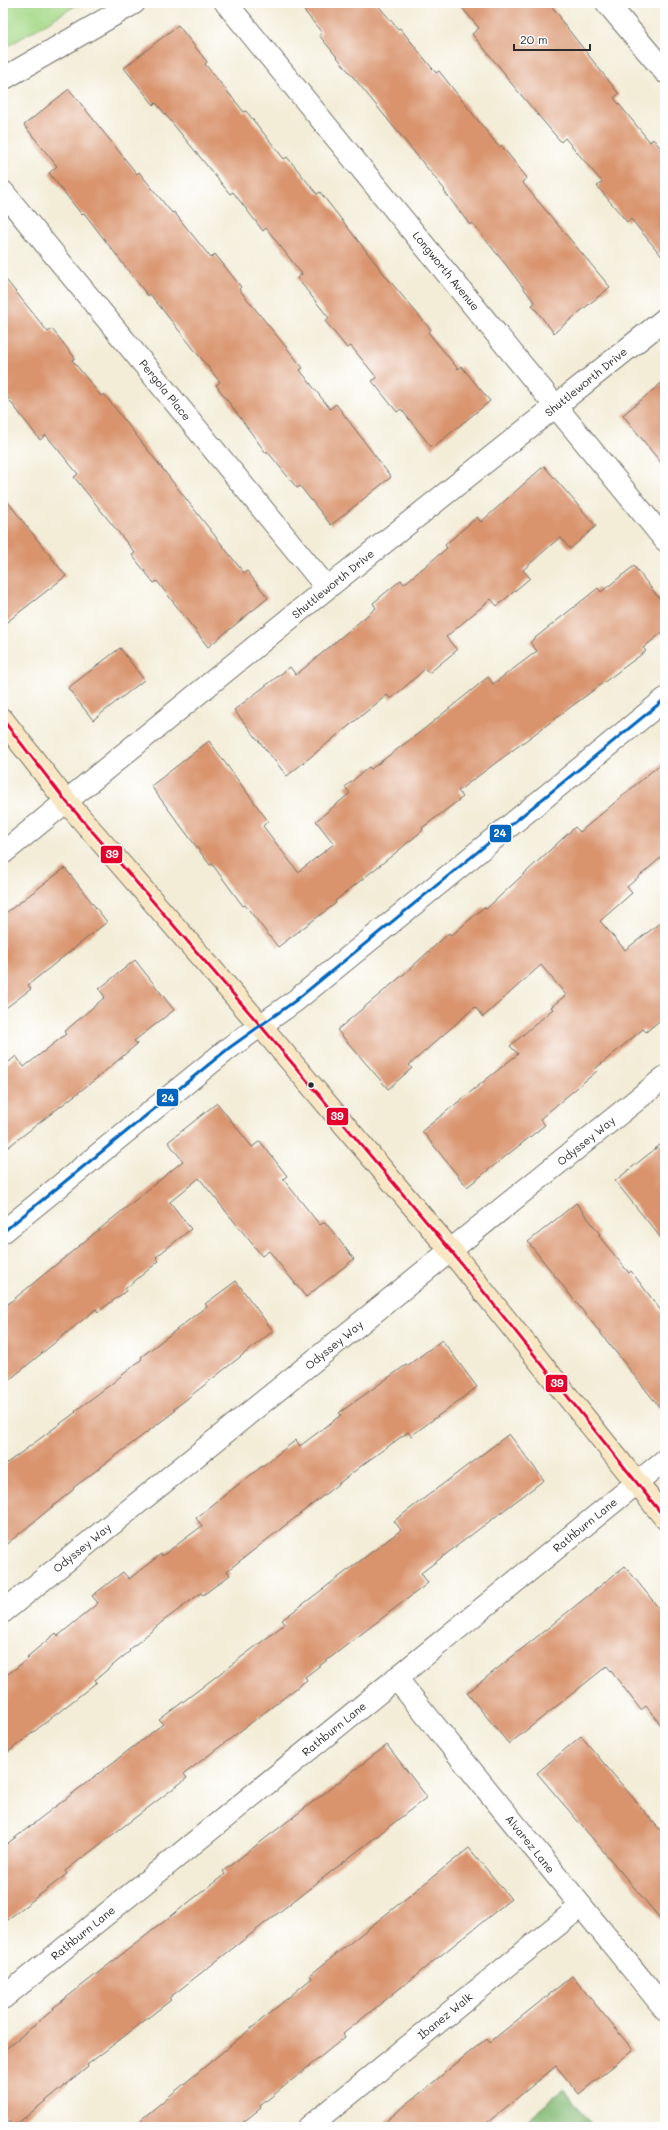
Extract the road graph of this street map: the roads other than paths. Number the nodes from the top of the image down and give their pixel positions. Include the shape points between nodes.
1 (134, 3) edge
2 (226, 3) edge
3 (607, 3) edge
4 (665, 72) edge
5 (3, 78) edge
6 (3, 192) edge
7 (665, 319) edge
8 (556, 406) junction
9 (665, 540) edge
10 (327, 588) junction
11 (665, 700) edge
12 (3, 720) edge
13 (65, 800) junction
14 (3, 852) edge
15 (260, 1025) junction
16 (665, 1077) edge
17 (3, 1232) edge
18 (451, 1251) junction
19 (665, 1460) edge
20 (637, 1483) junction
21 (665, 1518) edge
22 (3, 1612) edge
23 (396, 1678) junction
24 (581, 1906) junction
25 (3, 1998) edge
26 (665, 2009) edge
27 (309, 2127) edge

1 - 5 street
2 - 8 street, Longworth Avenue
3 - 4 street
6 - 10 street, Pergola Place
7 - 8 street, Shuttleworth Drive
8 - 9 street, Longworth Avenue
8 - 10 street, Shuttleworth Drive
10 - 13 street, Shuttleworth Drive
11 - 15 street via 295,1001
12 - 13 street
13 - 14 street, Shuttleworth Drive
13 - 15 street
15 - 17 street
15 - 18 street
16 - 18 street, Odyssey Way
18 - 20 street
18 - 22 street, Odyssey Way
19 - 20 street, Rathburn Lane
20 - 21 street
20 - 23 street, Rathburn Lane
23 - 24 street, Alvarez Lane
23 - 25 street, Rathburn Lane
24 - 26 street, Alvarez Lane
24 - 27 street, Ibanez Walk

